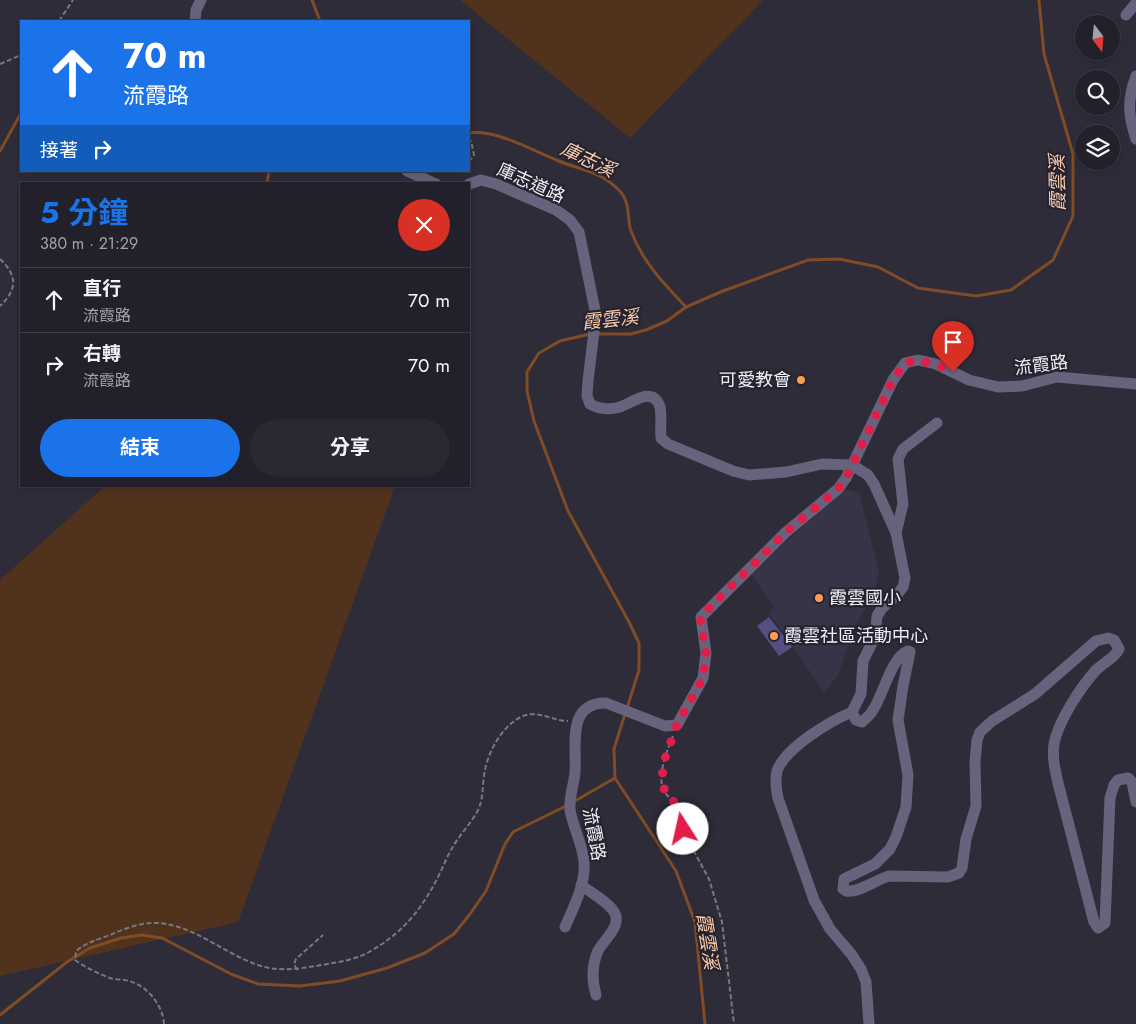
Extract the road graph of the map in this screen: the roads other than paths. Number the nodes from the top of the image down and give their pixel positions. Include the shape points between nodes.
1 (201, 0) edge
2 (1136, 3) edge
3 (1126, 15) dead end
4 (195, 20) edge
5 (1136, 76) edge
6 (1136, 139) edge
7 (409, 172) edge
8 (432, 182) edge
9 (470, 184) edge
10 (1136, 384) edge
11 (937, 423) dead end
12 (852, 464) junction
13 (896, 533) junction
14 (852, 712) junction
15 (1136, 802) edge
16 (581, 885) junction
17 (565, 927) dead end
18 (596, 995) dead end
19 (869, 1024) edge

1 - 4 street
2 - 3 street
5 - 6 street via 1130,92 1129,118
7 - 8 street
9 - 12 street, 庫志道路 via 481,180 496,184 556,210 579,232 596,315 587,396 590,404 609,409 642,396 651,396 660,408 661,438 668,444 749,475 766,475 822,464
10 - 12 street, 流霞路 via 1057,377 1022,386 998,387 969,380 936,364 918,360 905,363 893,380
11 - 13 street via 903,449 898,459 903,504
12 - 13 street via 868,475 874,484
12 - 16 street, 流霞路 via 838,489 785,533 700,617 706,653 703,678 677,725 665,726 606,703 586,708 577,721 570,811 584,862
13 - 14 street via 905,578 903,587 877,616 875,637 863,662 861,694
14 - 15 street via 856,720 862,722 872,712 894,667 904,652 910,652 898,720 908,775 906,807 890,849 875,864 844,880 846,892 857,891 889,876 948,877 960,873 976,806 975,762 980,732 1026,701 1103,639 1114,640 1119,649 1086,683 1059,728 1054,744 1058,783 1098,928 1105,924 1110,798 1118,780 1128,778 1132,782
14 - 19 street via 794,749 777,771 775,784 814,900 830,929 862,970
16 - 17 street, 流霞路
16 - 18 street via 612,909 616,917 613,932 597,954 593,973

